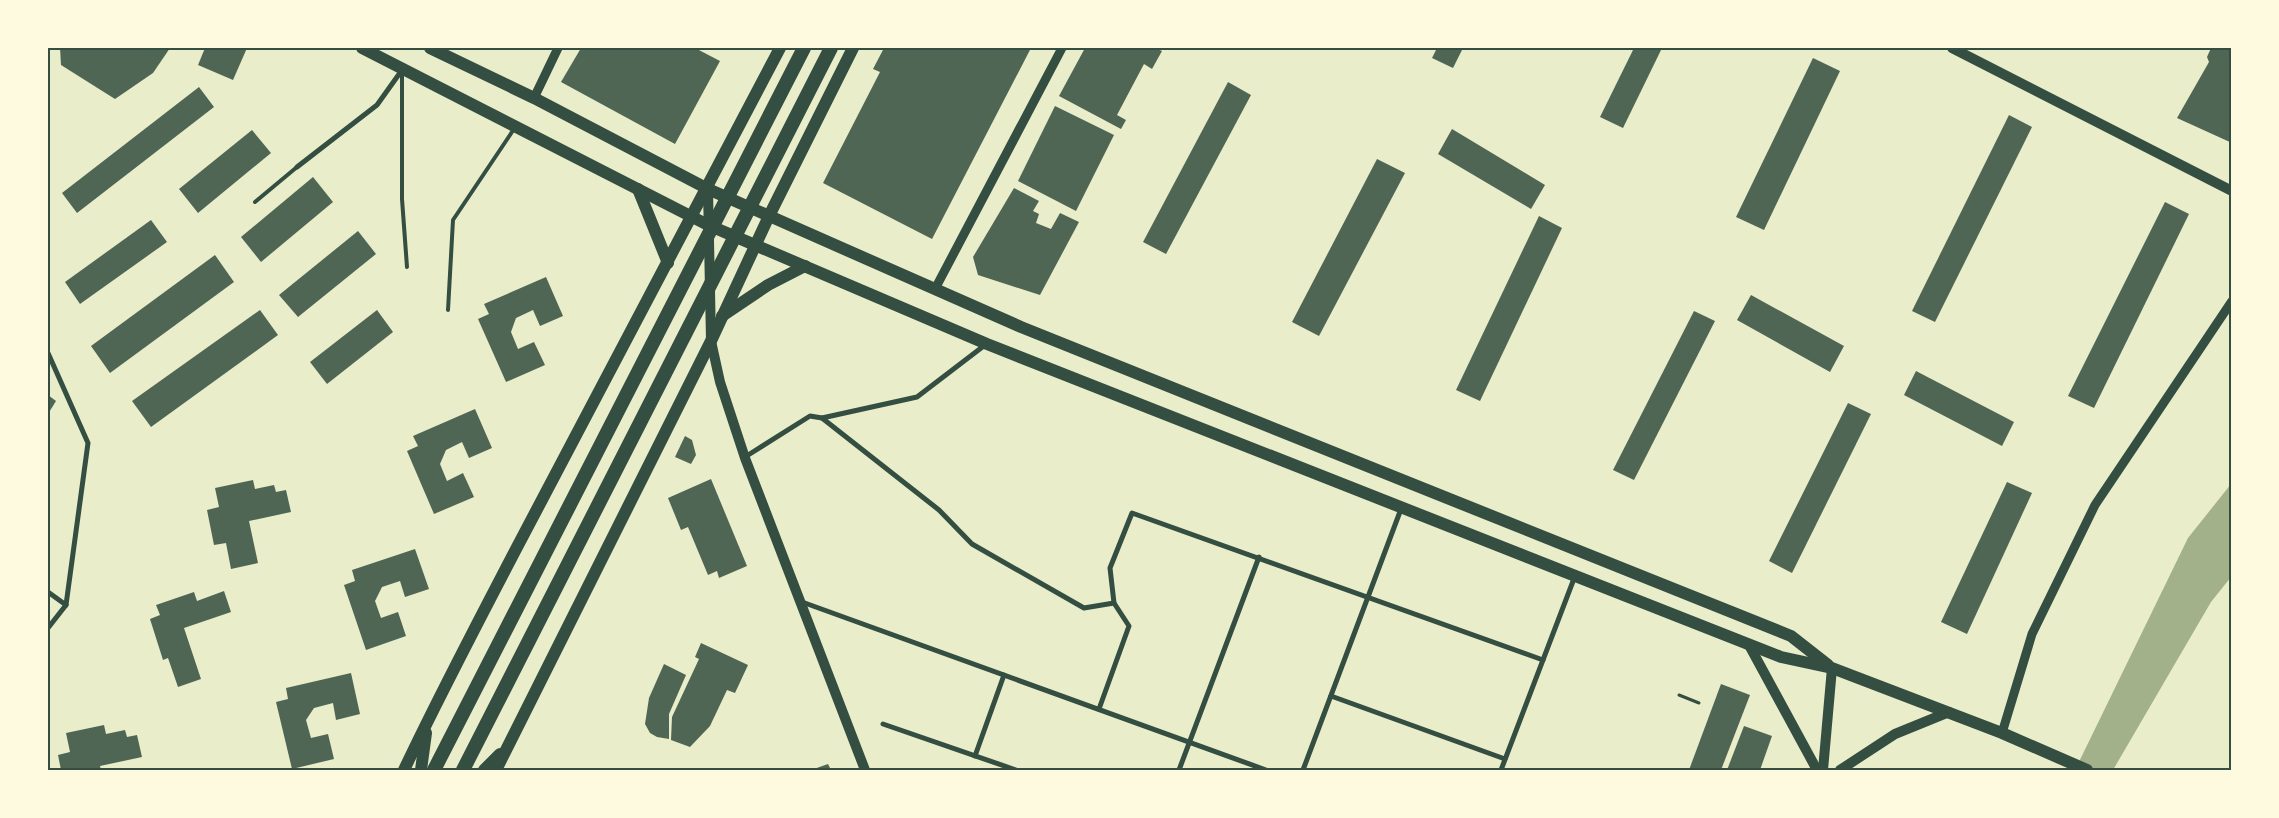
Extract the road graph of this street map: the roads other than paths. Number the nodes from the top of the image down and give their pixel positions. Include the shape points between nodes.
1 (362, 48) edge
2 (430, 48) edge
3 (558, 48) edge
4 (780, 48) edge
5 (804, 48) edge
6 (831, 48) edge
7 (853, 48) edge
8 (1062, 48) edge
9 (1952, 48) edge
10 (402, 69) junction
11 (534, 98) junction
12 (516, 127) junction
13 (297, 167) joint
14 (638, 189) junction
15 (708, 189) junction
16 (2232, 192) edge
17 (255, 202) dead end
18 (769, 216) junction
19 (693, 217) junction
20 (708, 225) junction
21 (755, 246) junction
22 (668, 263) junction
23 (804, 266) junction
24 (407, 267) dead end
25 (935, 289) junction
26 (2232, 301) edge
27 (448, 310) dead end
28 (722, 316) junction
29 (711, 341) junction
30 (987, 344) junction
31 (48, 353) edge
32 (822, 418) junction
33 (745, 458) junction
34 (1402, 506) junction
35 (1259, 557) junction
36 (1576, 576) junction
37 (48, 592) edge
38 (1368, 596) junction
39 (801, 602) junction
40 (1114, 602) junction
41 (66, 605) junction
42 (48, 628) edge
43 (1749, 645) junction
44 (1543, 660) junction
45 (1832, 668) junction
46 (1004, 675) junction
47 (1332, 696) junction
48 (1099, 709) junction
49 (1949, 712) junction
50 (428, 718) junction
51 (883, 724) dead end
52 (2002, 732) junction
53 (1190, 743) junction
54 (508, 745) junction
55 (975, 756) junction
56 (1505, 759) junction
57 (435, 769) edge
58 (404, 770) edge
59 (421, 770) edge
60 (463, 770) edge
61 (484, 770) edge
62 (496, 770) edge
63 (865, 770) edge
64 (1016, 770) edge
65 (1179, 770) edge
66 (1266, 770) edge
67 (1303, 770) edge
68 (1501, 770) edge
69 (1817, 770) edge
70 (1823, 770) edge
71 (1840, 770) edge
72 (2087, 770) edge

1 - 10 main road
2 - 11 main road
3 - 11 street
4 - 15 main road
5 - 57 highway
6 - 60 highway
7 - 18 main road
8 - 25 street
9 - 16 main road
10 - 12 main road
10 - 13 street via 376,105
10 - 24 lane via 402,199
11 - 15 main road
12 - 14 main road
12 - 27 lane via 453,220
13 - 17 lane
14 - 19 main road
14 - 22 main road
15 - 18 main road
15 - 19 main road
15 - 20 main road
18 - 21 main road
18 - 25 main road
19 - 20 main road
19 - 22 main road
20 - 21 main road
20 - 29 main road
21 - 23 main road
21 - 28 main road
22 - 50 main road
23 - 28 main road via 768,284
23 - 30 main road
25 - 45 main road via 1021,327 1791,636
26 - 52 street via 2095,505 2032,634
28 - 29 main road
29 - 33 main road via 720,382
29 - 54 main road
30 - 32 street via 917,397
30 - 34 main road
31 - 41 street via 88,443
32 - 33 street via 810,416
32 - 40 street via 939,510 972,544 1084,608
33 - 39 main road
34 - 36 main road
34 - 38 street
35 - 38 street
35 - 40 street via 1132,513 1110,568
35 - 53 street
36 - 43 main road
36 - 44 street
37 - 41 street
38 - 44 street
38 - 47 street
39 - 46 street
39 - 63 main road
40 - 48 street via 1129,626
41 - 42 street
43 - 45 main road via 1781,657
43 - 69 main road
44 - 56 street
45 - 49 main road
45 - 70 main road
46 - 48 street
46 - 55 street
47 - 56 street
47 - 67 street
48 - 53 street
49 - 52 main road
49 - 71 main road via 1895,734
50 - 58 main road
50 - 59 main road
51 - 55 street
52 - 72 main road
53 - 65 street
53 - 66 street
54 - 61 main road
54 - 62 main road
55 - 64 street
56 - 68 street

